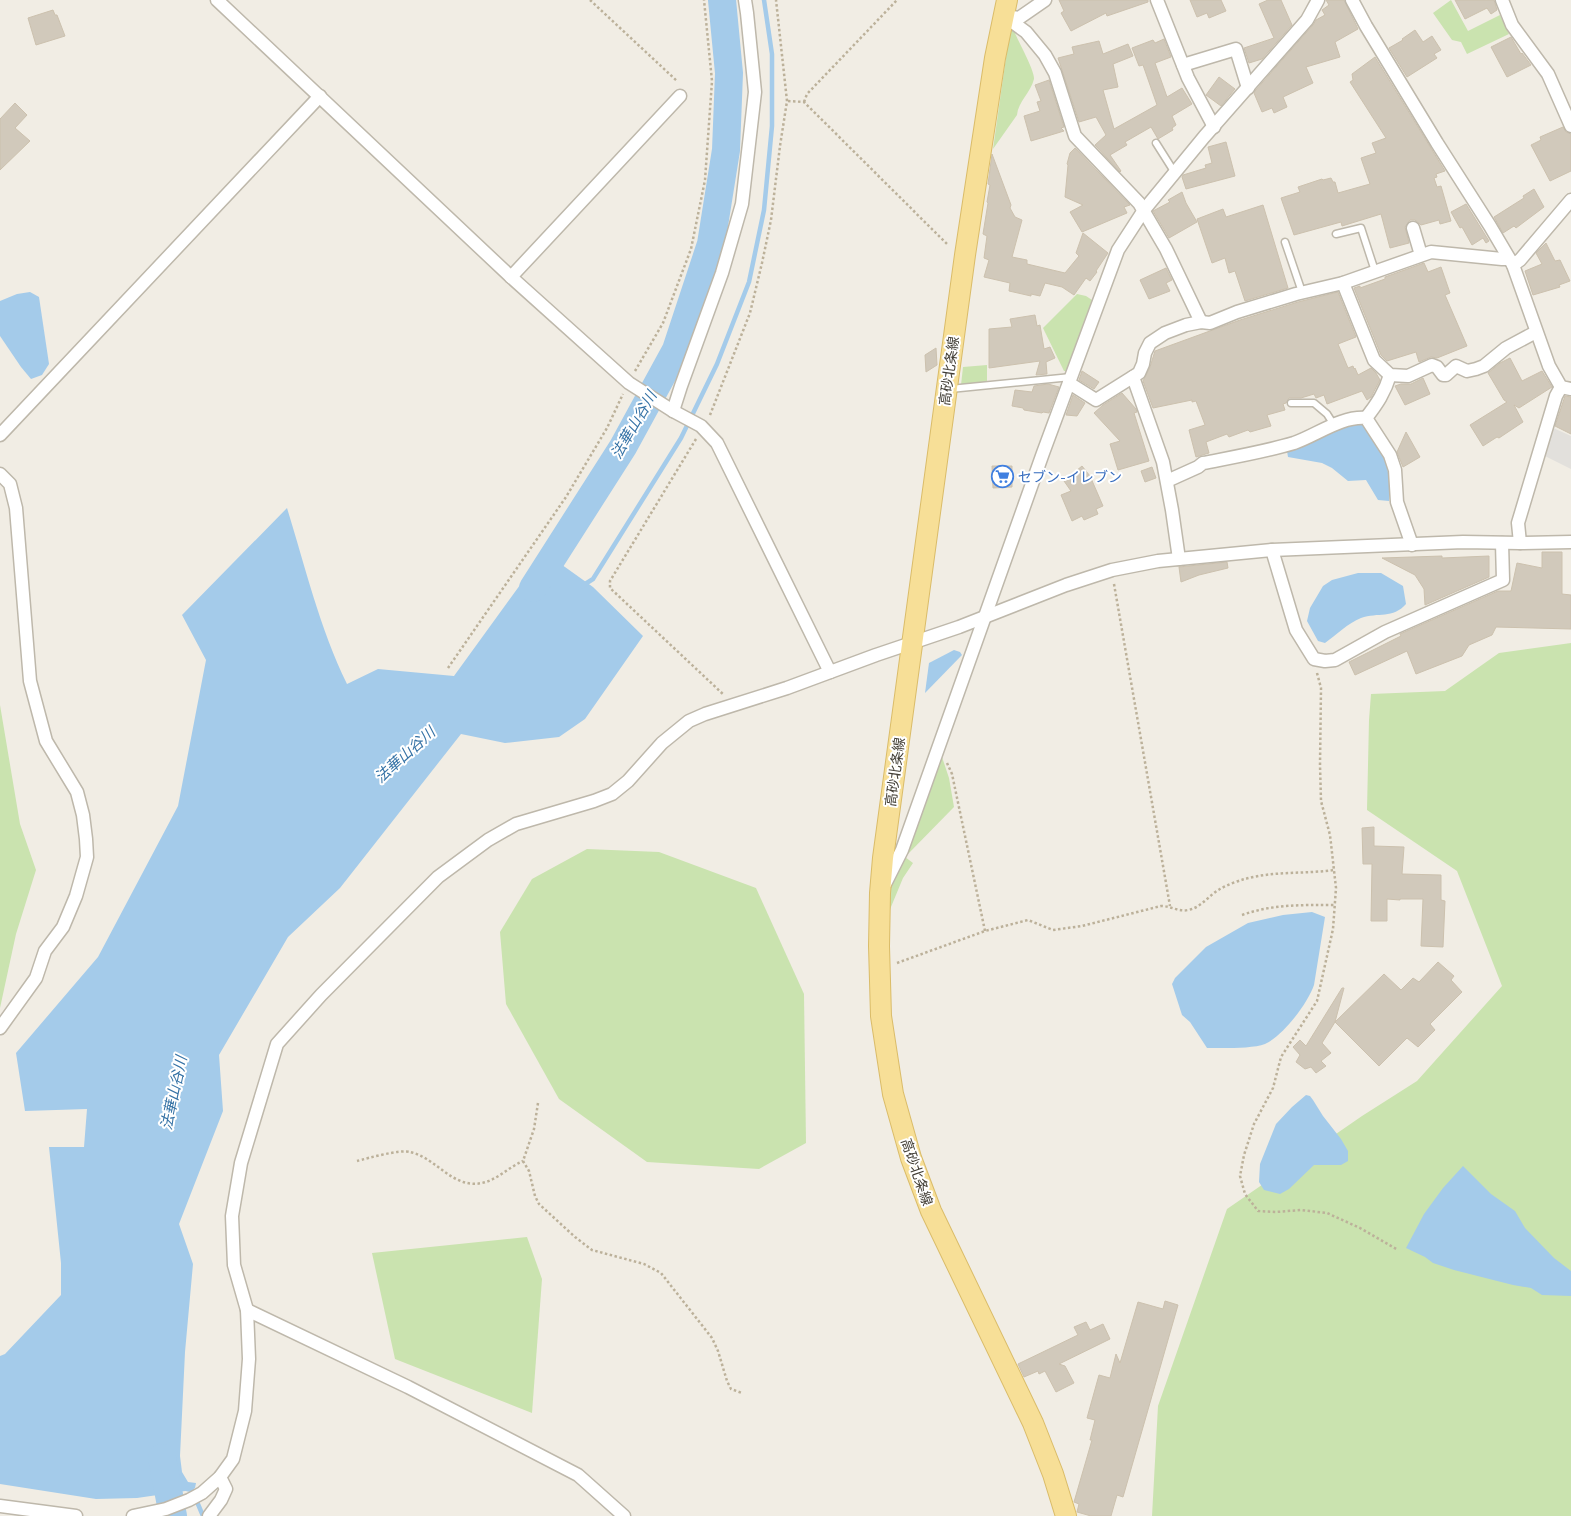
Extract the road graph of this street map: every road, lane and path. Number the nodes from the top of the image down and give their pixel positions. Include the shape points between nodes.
1 (217, 0) edge
2 (590, 0) edge
3 (704, 0) edge
4 (744, 0) edge
5 (776, 0) edge
6 (897, 0) edge
7 (1045, 0) edge
8 (1157, 0) edge
9 (1318, 0) edge
10 (1352, 0) edge
11 (1502, 0) edge
12 (1006, 8) edge
13 (1183, 64) junction
14 (1248, 88) junction
15 (320, 96) junction
16 (680, 96) joint
17 (787, 101) junction
18 (804, 102) junction
19 (1214, 126) junction
20 (1571, 126) edge
21 (1156, 143) dead end
22 (1175, 173) junction
23 (1571, 200) edge
24 (1144, 210) junction
25 (1413, 228) dead end
26 (1336, 234) dead end
27 (1285, 242) dead end
28 (964, 254) junction
29 (1421, 255) junction
30 (1511, 262) junction
31 (1375, 271) junction
32 (511, 277) junction
33 (1343, 283) junction
34 (1302, 292) junction
35 (1201, 322) junction
36 (1536, 332) junction
37 (1390, 375) junction
38 (1134, 377) junction
39 (1070, 380) junction
40 (628, 383) junction
41 (1566, 388) edge
42 (947, 389) junction
43 (1291, 404) dead end
44 (678, 414) junction
45 (1366, 418) junction
46 (1334, 426) junction
47 (702, 428) junction
48 (0, 435) edge
49 (0, 474) edge
50 (1166, 481) junction
51 (1571, 542) edge
52 (1502, 543) junction
53 (1520, 543) junction
54 (1412, 545) junction
55 (1272, 550) junction
56 (1178, 559) junction
57 (1112, 570) junction
58 (983, 618) junction
59 (913, 643) junction
60 (1314, 659) junction
61 (448, 668) dead end
62 (830, 672) junction
63 (734, 704) junction
64 (938, 746) junction
65 (1334, 870) junction
66 (880, 893) junction
67 (1335, 905) junction
68 (1170, 906) junction
69 (1242, 915) dead end
70 (985, 931) junction
71 (880, 969) junction
72 (0, 1028) edge
73 (538, 1103) dead end
74 (357, 1160) dead end
75 (523, 1161) junction
76 (1398, 1250) dead end
77 (247, 1310) junction
78 (742, 1393) dead end
79 (220, 1477) junction
80 (0, 1506) edge
81 (76, 1516) edge
82 (133, 1516) edge
83 (209, 1516) edge
84 (624, 1516) edge
85 (1066, 1516) edge

1 - 15 street
2 - 16 path via 677,80
3 - 40 path via 712,81 705,180 691,249 663,323
4 - 44 street via 748,13 754,92 742,204 722,273 681,386
5 - 17 path
6 - 18 path via 807,94
7 - 12 street via 1019,18
8 - 13 street
9 - 14 street via 1307,20
10 - 30 street
11 - 20 street via 1512,25 1548,74
12 - 24 street via 1046,55 1075,136
12 - 28 main road, 高砂北条線
13 - 14 street via 1236,49
13 - 19 street
14 - 19 street
15 - 32 street
15 - 48 street
16 - 32 street
17 - 18 path
17 - 47 path via 770,220 750,313
18 - 28 path via 951,248
19 - 22 street
21 - 22 lane
22 - 24 street
23 - 30 street via 1520,260
24 - 35 street
24 - 39 street via 1118,250
25 - 29 street
26 - 31 lane via 1360,228
27 - 34 lane
28 - 42 main road, 高砂北条線
29 - 30 street via 1431,252
29 - 31 street
30 - 36 street
31 - 33 street
32 - 40 street
33 - 34 street
33 - 37 street via 1374,360
34 - 35 street via 1210,323
35 - 38 street via 1165,332 1150,343 1139,373
36 - 37 street via 1476,369 1456,366 1444,375 1432,364 1408,376
36 - 41 street via 1549,366
37 - 45 street via 1386,389
38 - 39 street via 1096,400
38 - 50 street via 1163,462
39 - 42 lane
39 - 58 street
40 - 44 street
40 - 61 path via 608,428 566,497
41 - 53 street via 1556,396 1518,523
42 - 59 main road, 高砂北条線
43 - 46 lane via 1314,403 1327,414
44 - 47 street
45 - 46 street via 1358,417
45 - 54 street via 1390,455 1398,502
46 - 50 street via 1268,450 1203,463
47 - 62 street via 717,442
47 - 63 path via 610,581 610,588
49 - 72 street via 10,484 16,508 30,681 46,741 78,792 87,857 63,927 45,951 36,978
50 - 56 street
51 - 53 street
52 - 53 street
52 - 54 street
52 - 60 street via 1503,580 1385,632 1335,660
54 - 55 street
55 - 56 street
55 - 60 street via 1296,630
56 - 57 street
57 - 58 street
57 - 68 path
58 - 59 street
58 - 64 street
59 - 62 street
59 - 66 main road, 高砂北条線
60 - 65 path via 1321,688 1322,801
62 - 63 street
63 - 77 street via 689,721 662,743 612,794 516,824 488,840 444,873 276,1044 242,1163 232,1216 234,1265
64 - 66 street via 902,850
64 - 70 path via 952,774
65 - 67 path
65 - 68 path via 1245,879 1220,889 1190,910 1180,911
66 - 71 main road, 高砂北条線
67 - 69 path via 1277,906
67 - 76 path via 1334,928 1317,1001 1281,1057 1273,1088 1254,1124 1240,1176 1245,1194 1258,1211 1301,1210 1327,1214
68 - 70 path via 1053,930 1028,920
70 - 71 path
71 - 85 main road, 高砂北条線 via 881,1016 893,1094 911,1158 931,1211 1033,1423
73 - 75 path via 534,1129
74 - 75 path via 408,1151 422,1156 458,1181 470,1183 495,1178
75 - 78 path via 539,1204 576,1238 592,1250 644,1264 661,1273 712,1338 731,1389
77 - 79 street via 249,1358 245,1411 232,1459
77 - 84 street via 408,1387 578,1475
79 - 82 street via 190,1500
79 - 83 street via 226,1490
80 - 81 street

